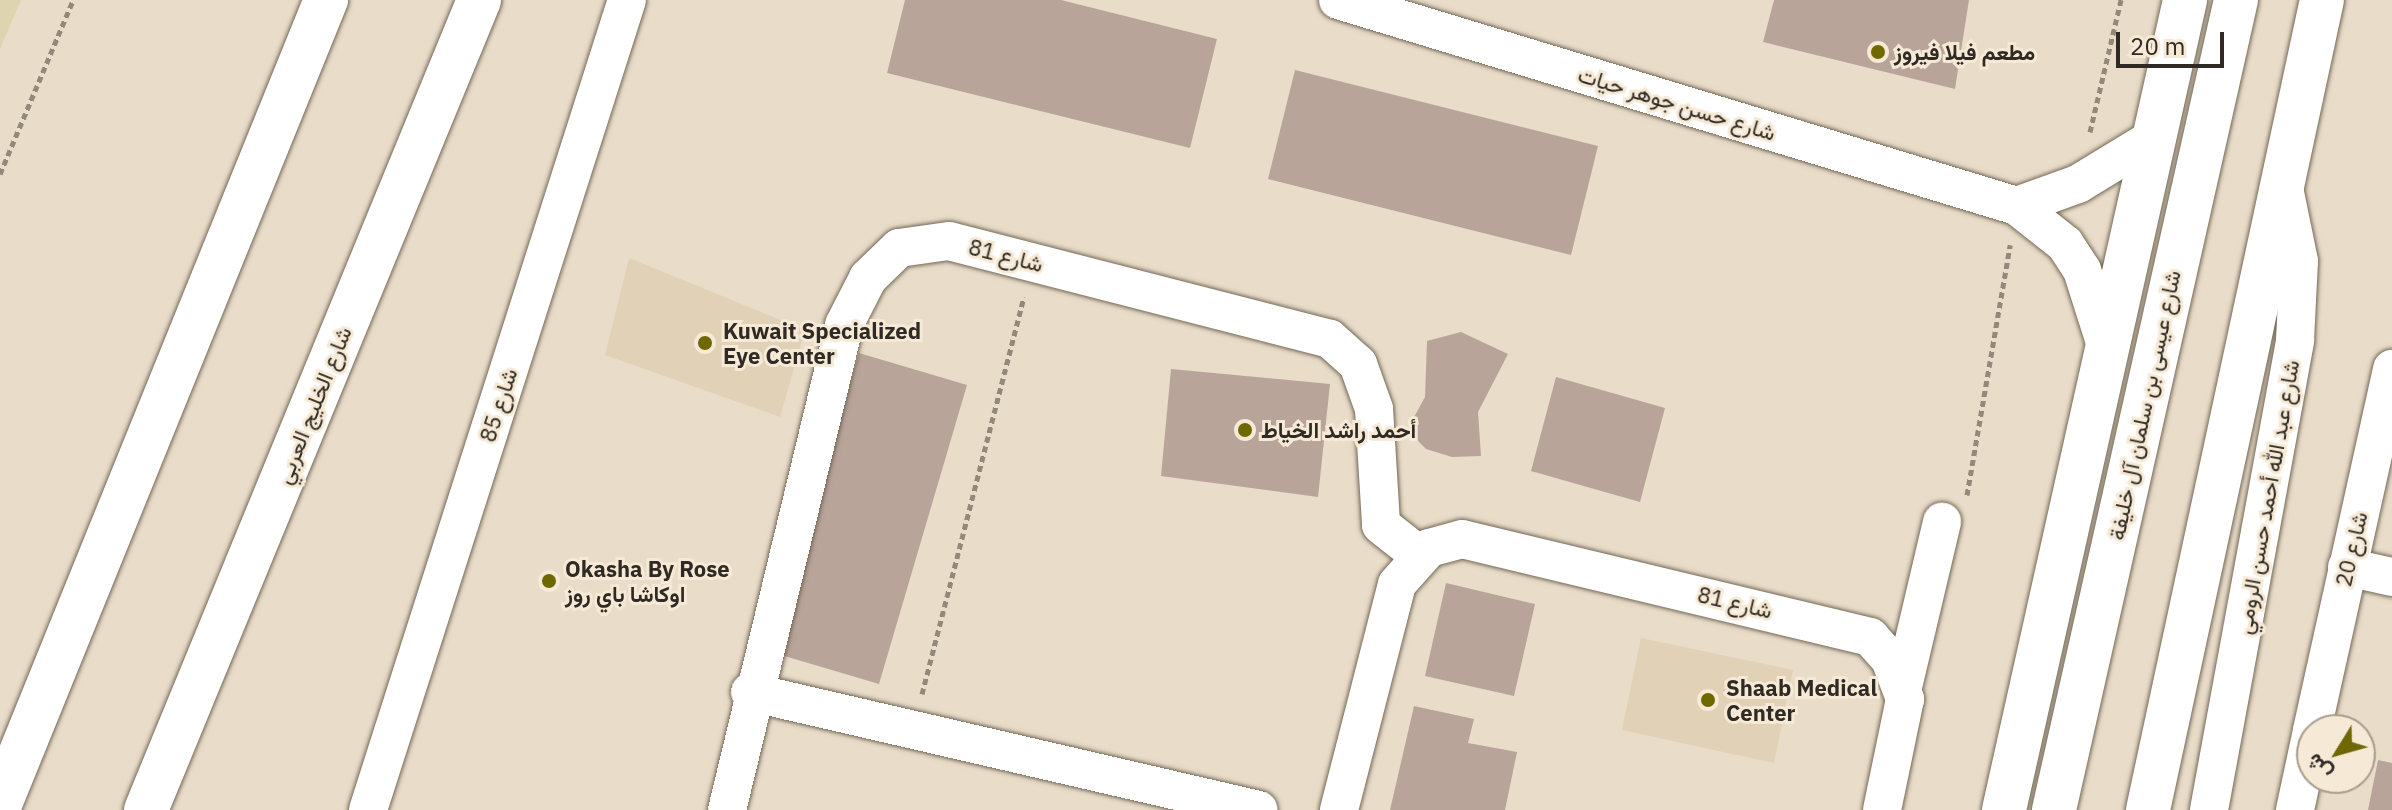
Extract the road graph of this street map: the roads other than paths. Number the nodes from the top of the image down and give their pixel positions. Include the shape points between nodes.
1 (326, 0) edge
2 (479, 0) edge
3 (627, 0) edge
4 (1338, 0) edge
5 (2185, 0) edge
6 (2236, 0) edge
7 (2322, 0) edge
8 (2155, 137) junction
9 (2283, 183) junction
10 (2017, 206) junction
11 (2107, 349) junction
12 (2392, 369) edge
13 (1942, 522) road end
14 (1419, 555) junction
15 (2347, 567) junction
16 (2392, 577) edge
17 (1903, 687) junction
18 (750, 692) junction
19 (2316, 714) edge
20 (0, 804) edge
21 (146, 810) edge
22 (368, 810) edge
23 (727, 810) edge
24 (1259, 810) edge
25 (1339, 810) edge
26 (1882, 810) edge
27 (2004, 810) edge
28 (2054, 810) edge
29 (2148, 810) edge
30 (2209, 810) edge

1 - 20 main road
2 - 21 main road, شارع الخليج العربي
3 - 22 street, شارع 85
4 - 10 street, شارع حسن جوهر حيات
5 - 8 main road
6 - 28 main road, شارع عيسى بن سلمان آل خليفة
7 - 9 main road
8 - 10 street via 2078,184
8 - 11 main road
9 - 29 main road
9 - 30 street, شارع عبد الله أحمد حسن الرومي via 2299,261 2295,340
10 - 11 street, شارع حسن جوهر حيات via 2065,244 2082,270
11 - 27 main road
12 - 15 street, شارع 20
13 - 17 street
14 - 17 street, شارع 81 via 1462,539 1855,629 1881,647
14 - 18 street, شارع 81 via 1381,525 1374,409 1345,349 1330,339 1033,262 923,240 899,248 868,278 844,325
14 - 25 street via 1390,600
15 - 16 street
15 - 19 street, شارع 20
17 - 26 street
18 - 23 street, شارع 81
18 - 24 street

